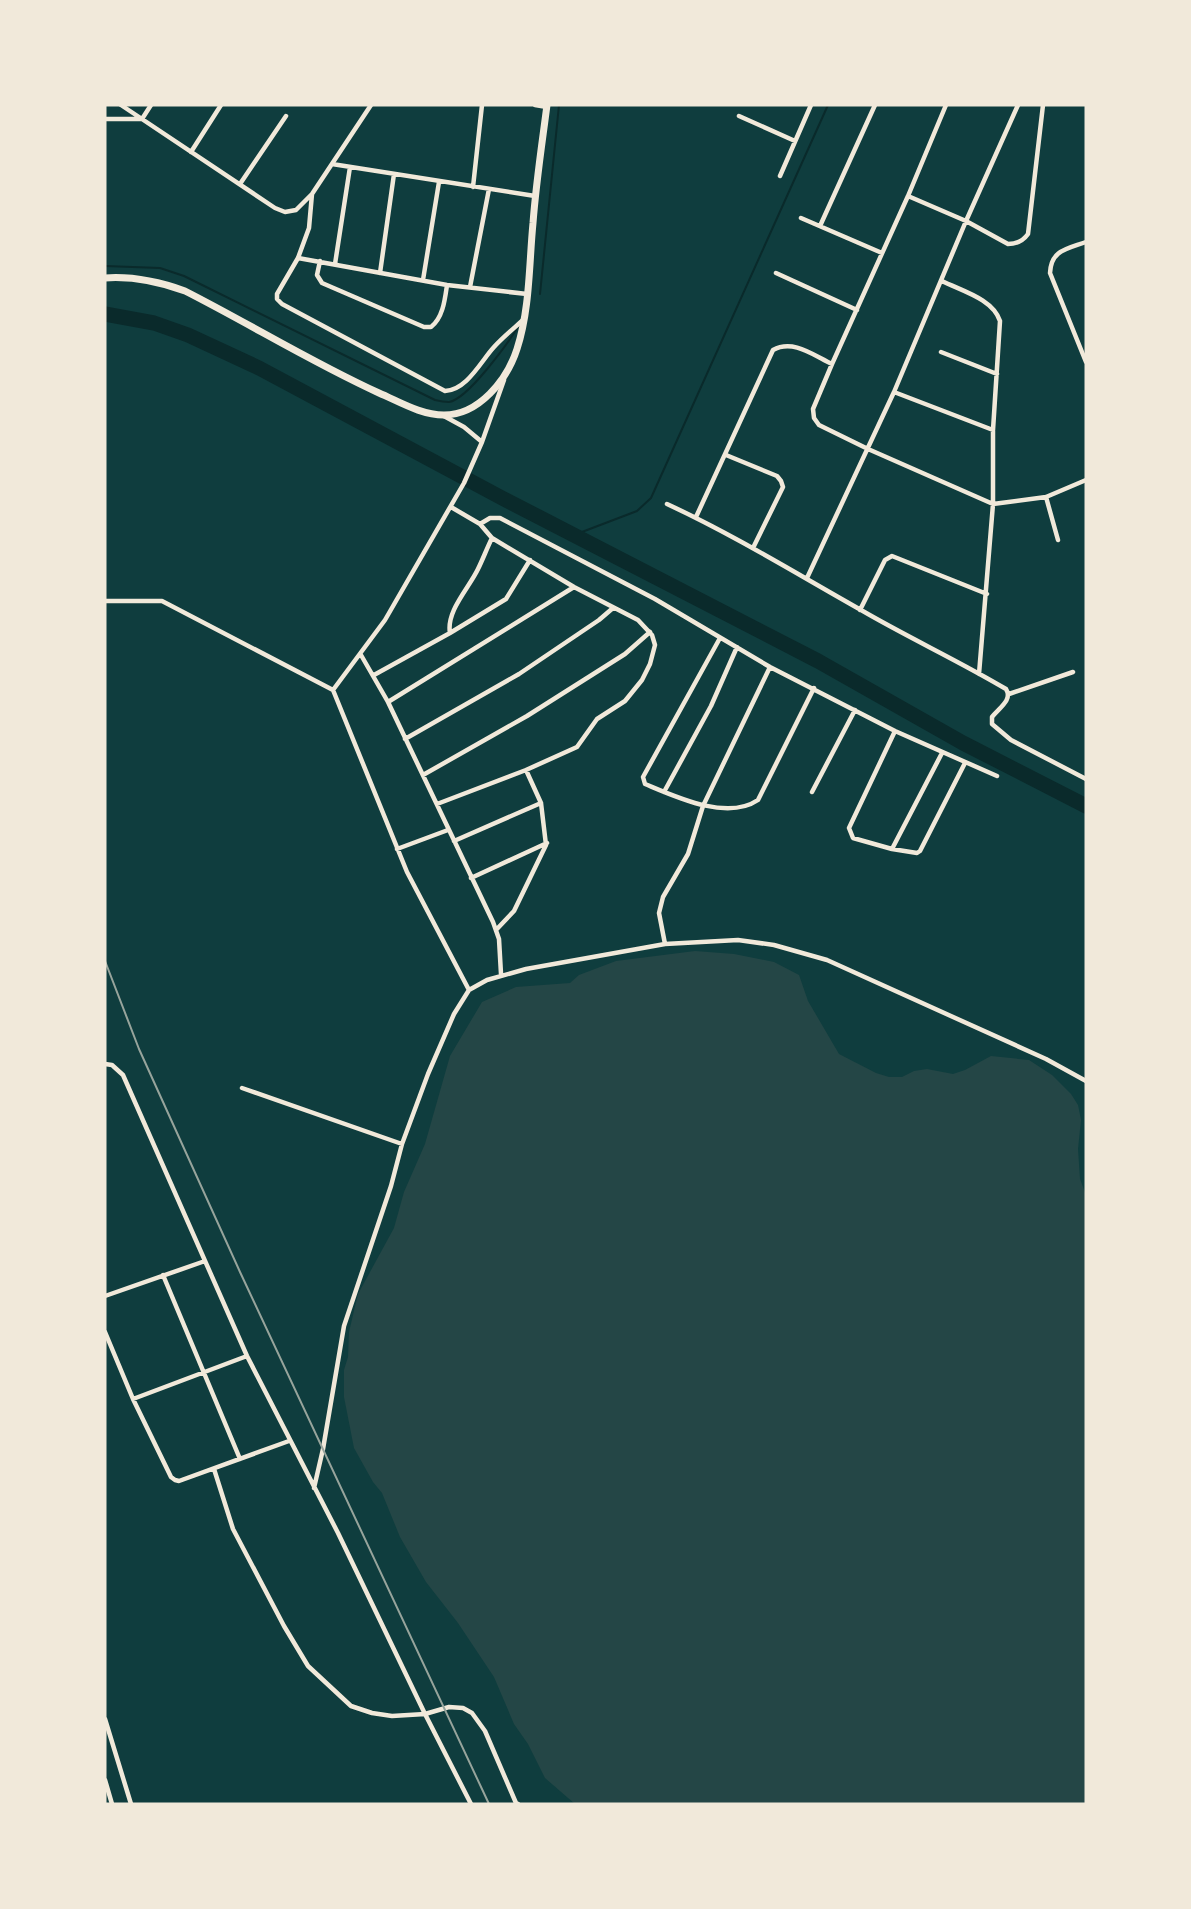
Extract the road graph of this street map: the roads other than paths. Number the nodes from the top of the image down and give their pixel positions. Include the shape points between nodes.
1 (121, 105) edge
2 (151, 105) edge
3 (221, 105) edge
4 (371, 105) edge
5 (482, 105) edge
6 (535, 105) edge
7 (811, 105) edge
8 (875, 105) edge
9 (946, 105) edge
10 (1018, 105) edge
11 (1043, 105) edge
12 (547, 106) edge
13 (286, 116) dead end
14 (739, 116) dead end
15 (105, 119) edge
16 (142, 119) junction
17 (795, 141) junction
18 (191, 152) junction
19 (332, 164) junction
20 (350, 167) junction
21 (394, 174) junction
22 (780, 176) dead end
23 (439, 182) junction
24 (240, 184) junction
25 (472, 187) junction
26 (489, 189) junction
27 (312, 194) junction
28 (535, 196) junction
29 (908, 196) junction
30 (801, 218) dead end
31 (966, 221) junction
32 (820, 226) junction
33 (1086, 242) edge
34 (882, 253) junction
35 (298, 258) junction
36 (320, 261) junction
37 (335, 264) junction
38 (380, 273) junction
39 (776, 273) dead end
40 (105, 278) edge
41 (423, 280) junction
42 (942, 281) junction
43 (447, 285) junction
44 (470, 287) junction
45 (527, 294) junction
46 (857, 310) junction
47 (525, 319) junction
48 (941, 352) dead end
49 (1086, 362) edge
50 (832, 364) junction
51 (997, 374) junction
52 (506, 375) junction
53 (894, 392) junction
54 (442, 415) junction
55 (993, 430) junction
56 (482, 442) junction
57 (868, 449) junction
58 (726, 455) junction
59 (1086, 480) edge
60 (1046, 497) junction
61 (667, 504) dead end
62 (993, 504) junction
63 (451, 507) junction
64 (696, 517) junction
65 (480, 525) junction
66 (492, 538) junction
67 (1058, 540) dead end
68 (753, 548) junction
69 (530, 561) junction
70 (807, 578) junction
71 (574, 587) junction
72 (987, 594) junction
73 (105, 601) edge
74 (613, 608) junction
75 (860, 610) junction
76 (650, 632) junction
77 (450, 633) junction
78 (720, 638) junction
79 (737, 647) junction
80 (361, 655) junction
81 (770, 667) junction
82 (1073, 672) dead end
83 (979, 674) junction
84 (374, 675) junction
85 (814, 688) junction
86 (333, 690) junction
87 (1009, 694) junction
88 (388, 702) junction
89 (855, 710) junction
90 (896, 730) junction
91 (405, 739) junction
92 (942, 753) junction
93 (965, 763) junction
94 (526, 770) junction
95 (423, 775) junction
96 (997, 776) dead end
97 (1086, 779) edge
98 (664, 792) junction
99 (812, 792) dead end
100 (541, 803) junction
101 (437, 804) junction
102 (703, 806) junction
103 (448, 830) junction
104 (454, 842) junction
105 (547, 843) junction
106 (397, 849) junction
107 (892, 849) junction
108 (471, 878) junction
109 (496, 930) junction
110 (664, 944) junction
111 (501, 974) junction
112 (469, 990) junction
113 (105, 1064) edge
114 (1086, 1081) edge
115 (242, 1088) dead end
116 (402, 1144) junction
117 (205, 1261) junction
118 (163, 1275) junction
119 (105, 1296) edge
120 (105, 1332) edge
121 (247, 1356) junction
122 (204, 1372) junction
123 (133, 1399) junction
124 (289, 1441) junction
125 (240, 1459) junction
126 (214, 1469) junction
127 (314, 1488) junction
128 (425, 1714) junction
129 (105, 1719) edge
130 (107, 1735) edge
131 (105, 1780) edge
132 (112, 1804) edge
133 (131, 1804) edge
134 (471, 1804) edge
135 (517, 1804) edge

1 - 16 street
2 - 16 street
3 - 18 street
4 - 19 street
5 - 25 street
6 - 12 street
7 - 17 street
8 - 32 street
9 - 29 street
10 - 31 street
11 - 31 street via 1028,234 1019,242 1008,244
12 - 28 main road
13 - 24 street
14 - 17 street
15 - 16 street
16 - 18 street
17 - 22 street
18 - 24 street
19 - 20 street
19 - 27 street
20 - 21 street
20 - 37 street
21 - 23 street
21 - 38 street
23 - 25 street
23 - 41 street
24 - 27 street via 285,212 296,210
25 - 26 street
26 - 28 street
26 - 44 street
27 - 35 street via 309,228
28 - 45 main road
29 - 31 street
29 - 34 street
30 - 32 street
31 - 42 street
32 - 34 street
33 - 49 street via 1058,253 1050,262 1050,273
34 - 46 street
35 - 36 street
35 - 47 street via 277,294 279,301 445,391 462,384 495,345
36 - 37 street
36 - 43 street via 317,276 322,283 424,327 436,322
37 - 38 street
38 - 41 street
39 - 46 street
40 - 54 main road via 162,282 186,291 359,384 417,410
41 - 43 street
42 - 51 street via 997,312
42 - 53 street
43 - 44 street
44 - 45 street
45 - 47 main road
46 - 50 street
47 - 52 main road
48 - 51 street
50 - 57 street via 813,409 814,418 819,425
50 - 58 street via 790,345 773,350
51 - 55 street
52 - 54 main road via 469,409
52 - 56 street
53 - 55 street
53 - 57 street
54 - 56 street
55 - 62 street
56 - 63 street
57 - 62 street
57 - 70 street
58 - 64 street
58 - 68 street via 777,476 783,487
59 - 60 street
60 - 62 street
60 - 67 street
61 - 64 street
62 - 72 street
63 - 65 street
63 - 80 street
64 - 68 street
65 - 66 street
65 - 78 street via 490,518 500,518 655,599
66 - 69 street
66 - 77 street via 450,621
68 - 70 street
69 - 71 street
69 - 77 street via 506,599
70 - 75 street
71 - 74 street
71 - 88 street
72 - 75 street via 892,556 885,560
72 - 83 street
73 - 86 street via 162,601
74 - 76 street via 638,620
74 - 91 street via 519,674
75 - 83 street
76 - 94 street via 655,645 650,664 625,701 600,716 577,747
76 - 95 street via 625,654 527,716
77 - 84 street
78 - 79 street
78 - 98 street via 643,777 645,784
79 - 81 street
79 - 98 street via 711,706
80 - 84 street
80 - 86 street
81 - 85 street
81 - 102 street
82 - 87 street
83 - 87 street
84 - 88 street
85 - 89 street
85 - 102 street via 758,800 741,807
86 - 106 street
87 - 97 street via 991,718 992,724 1011,740
88 - 91 street
89 - 90 street
89 - 99 street
90 - 92 street
90 - 107 street via 849,828 853,838
91 - 95 street
92 - 93 street
92 - 107 street
93 - 96 street
93 - 107 street via 920,851 912,854
94 - 100 street
94 - 101 street
95 - 101 street
98 - 102 street
100 - 104 street
100 - 105 street
101 - 103 street
102 - 110 street via 688,854 663,897 659,913
103 - 104 street
103 - 106 street
104 - 108 street
105 - 108 street
105 - 109 street via 514,911
106 - 112 street
108 - 109 street
109 - 111 street
110 - 111 street
110 - 114 street via 738,940 774,945 827,960 1046,1059
111 - 112 street
112 - 116 street via 454,1014
113 - 117 street via 112,1065 123,1076
115 - 116 street
116 - 127 street via 344,1326
117 - 118 street
117 - 121 street
118 - 119 street
118 - 122 street
120 - 123 street
121 - 122 street
121 - 124 street
122 - 123 street
122 - 125 street
123 - 126 street via 171,1477 179,1481
124 - 125 street
124 - 127 street
125 - 126 street
126 - 128 street via 233,1528 308,1666 351,1706 392,1716
127 - 128 street
128 - 134 street
128 - 135 street via 449,1707 472,1713 485,1731
129 - 130 street
130 - 133 street
131 - 132 street

